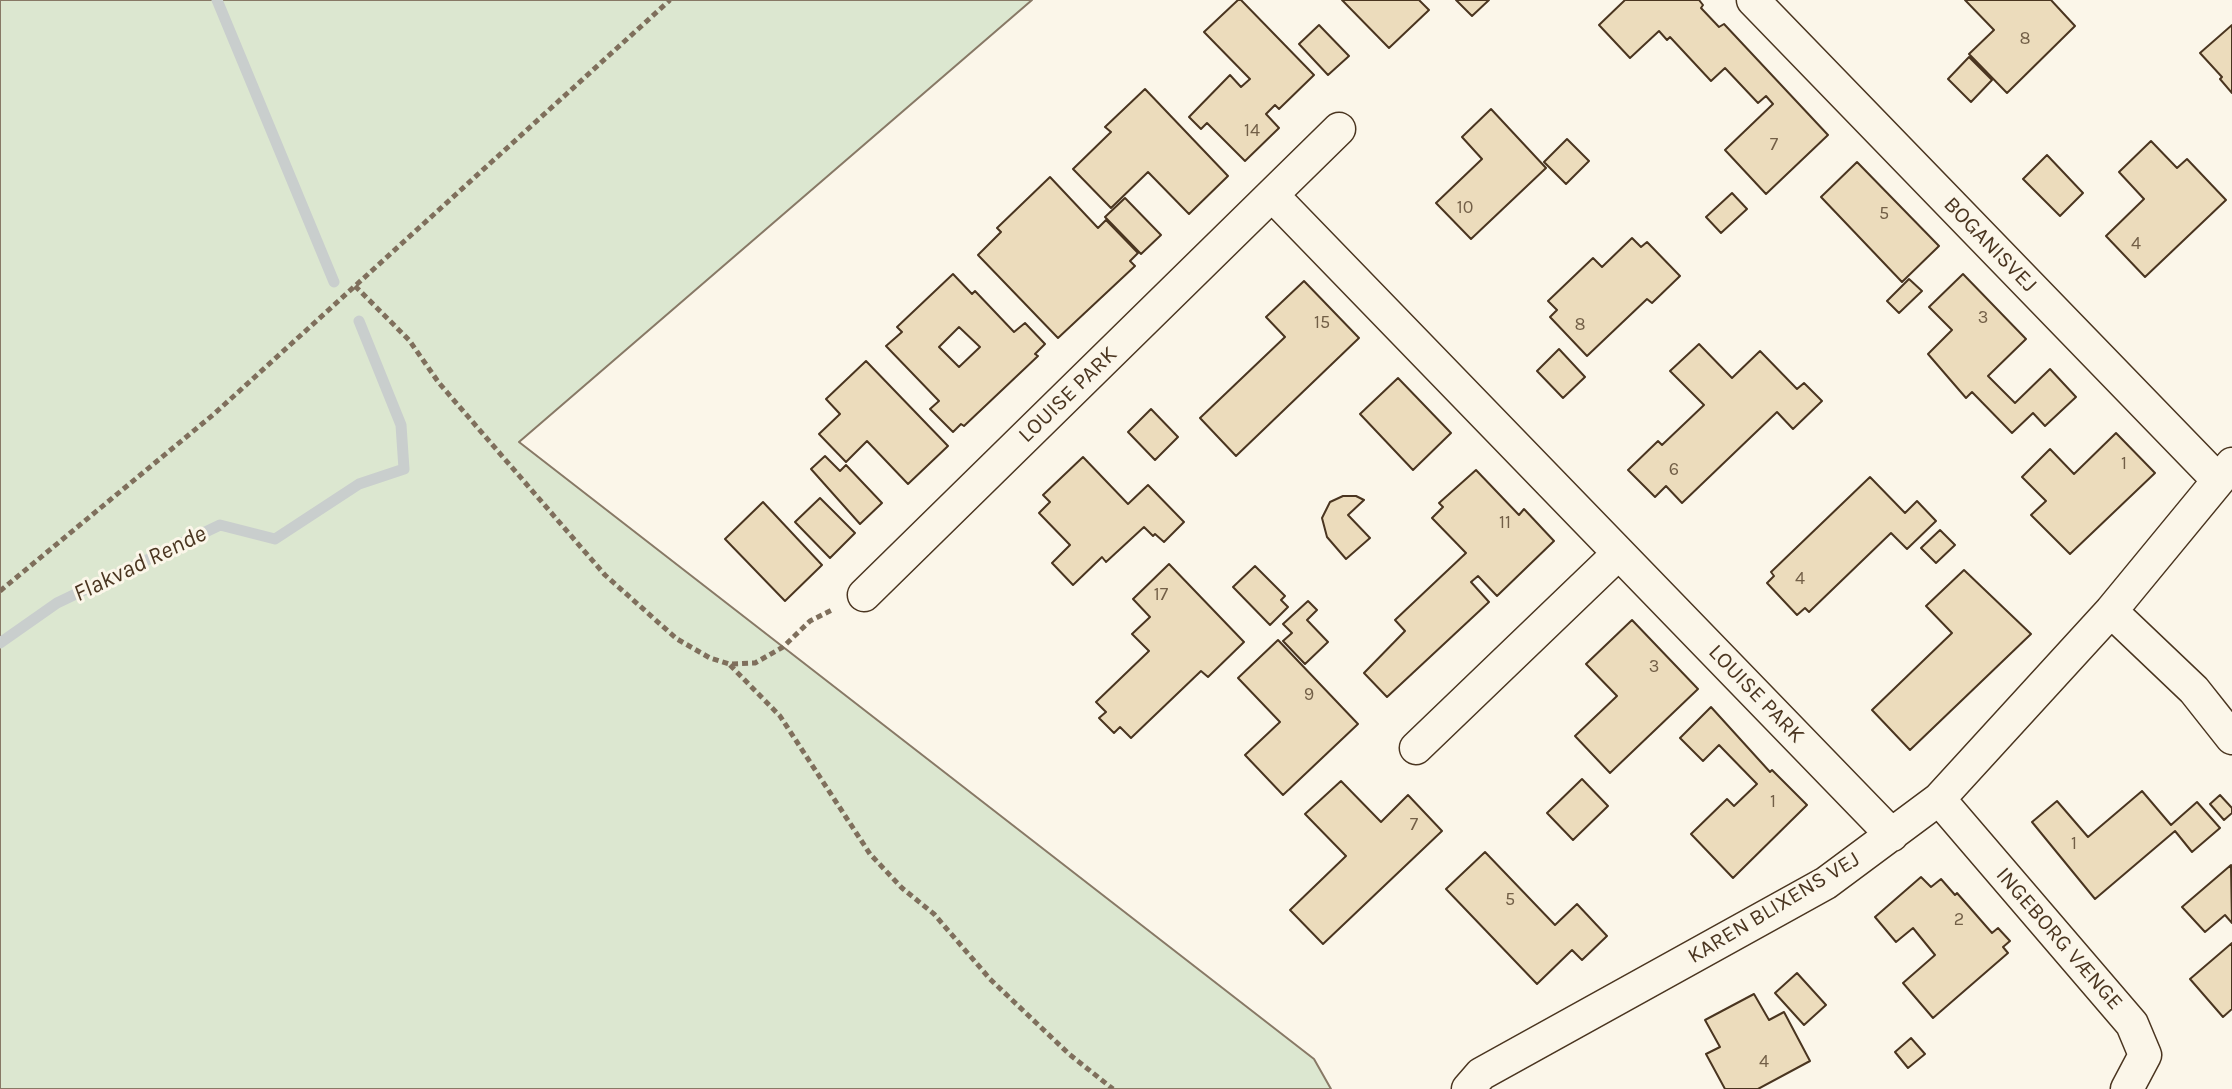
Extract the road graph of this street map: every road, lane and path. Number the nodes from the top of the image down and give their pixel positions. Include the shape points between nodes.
1 (670, 0) edge
2 (1763, 3) edge
3 (1339, 129) dead end
4 (1272, 195) junction
5 (355, 286) junction
6 (2225, 472) edge
7 (1619, 553) junction
8 (0, 591) edge
9 (864, 595) joint
10 (2111, 611) junction
11 (729, 664) junction
12 (2232, 738) edge
13 (1416, 748) dead end
14 (1939, 799) junction
15 (1892, 835) junction
16 (1113, 1089) edge
17 (1468, 1089) edge
18 (2127, 1089) edge

1 - 5 path
2 - 6 street, BOGANISVEJ
3 - 4 street, LOUISE PARK
4 - 7 street, LOUISE PARK
4 - 9 street, LOUISE PARK
5 - 8 path via 214,414
5 - 11 path via 409,340 439,383 605,575 677,639
6 - 10 street, KAREN BLIXENS VEJ
7 - 13 street
7 - 15 street, LOUISE PARK
9 - 11 path via 810,621 783,647 755,663
10 - 12 street via 2194,690
10 - 14 street, KAREN BLIXENS VEJ
11 - 16 path via 780,716 870,854 934,914 990,979
14 - 15 street, KAREN BLIXENS VEJ
14 - 18 street, INGEBORG VÆNGE via 2132,1024 2145,1055
15 - 17 street, KAREN BLIXENS VEJ via 1826,883 1481,1074

